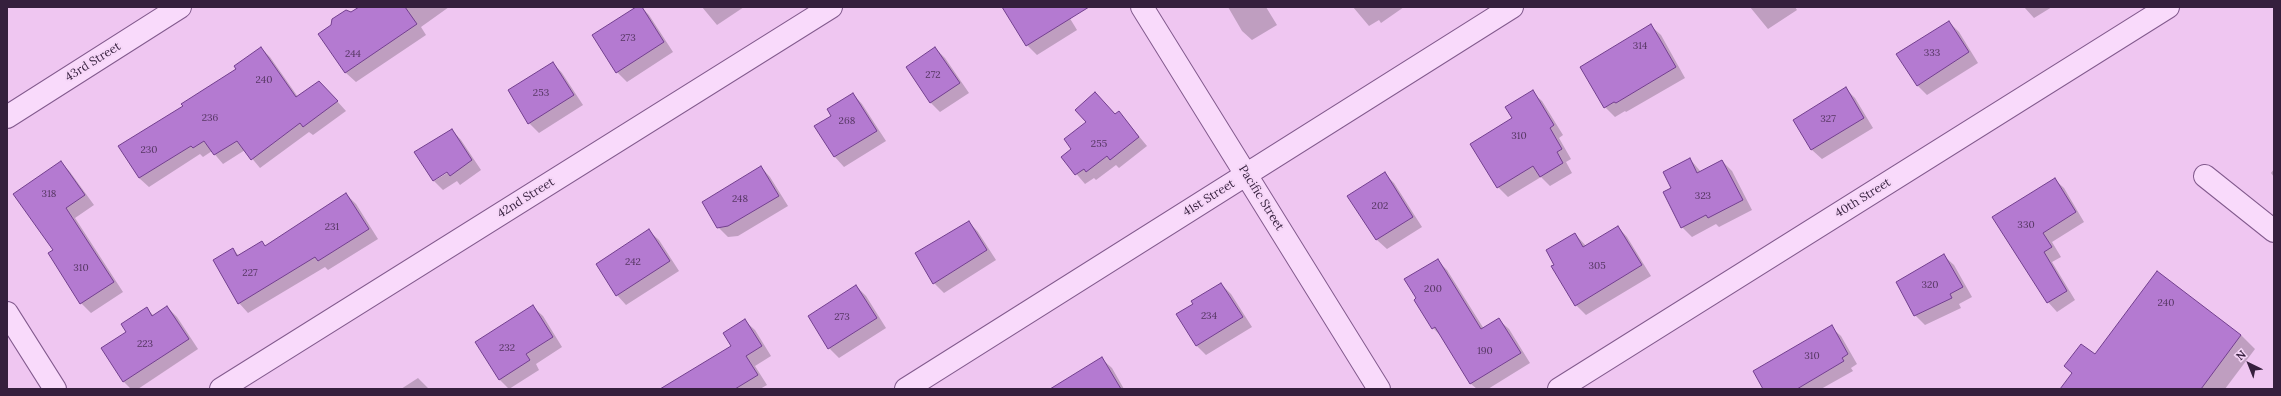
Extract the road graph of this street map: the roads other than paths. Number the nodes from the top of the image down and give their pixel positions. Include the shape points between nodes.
1 (180, 7) edge
2 (831, 7) edge
3 (1142, 7) edge
4 (1512, 7) edge
5 (2168, 7) edge
6 (7, 117) edge
7 (1247, 174) junction
8 (2205, 176) dead end
9 (2274, 231) edge
10 (7, 313) edge
11 (55, 389) edge
12 (221, 389) edge
13 (906, 389) edge
14 (1379, 389) edge
15 (1559, 389) edge

1 - 6 street, 43rd Street
2 - 12 street, 42nd Street
3 - 7 street, Pacific Street
4 - 7 street, 41st Street
5 - 15 street, 40th Street
7 - 13 street, 41st Street
7 - 14 street, Pacific Street
8 - 9 street
10 - 11 street

